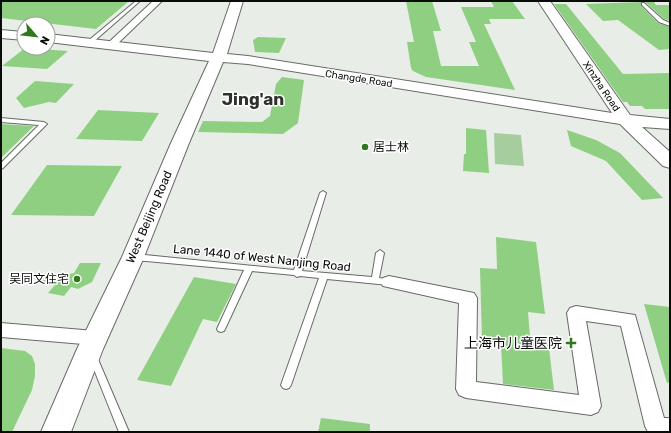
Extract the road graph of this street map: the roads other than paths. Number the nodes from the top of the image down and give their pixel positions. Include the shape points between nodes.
1 (138, 1) edge
2 (158, 1) edge
3 (237, 1) edge
4 (544, 1) edge
5 (643, 4) dead end
6 (670, 25) edge
7 (1, 34) edge
8 (16, 35) edge
9 (56, 39) edge
10 (90, 42) junction
11 (111, 45) junction
12 (218, 58) junction
13 (1, 120) edge
14 (625, 120) junction
15 (670, 124) edge
16 (24, 135) dead end
17 (33, 136) junction
18 (670, 162) edge
19 (1, 167) edge
20 (323, 193) dead end
21 (380, 253) dead end
22 (133, 257) junction
23 (249, 269) junction
24 (297, 274) junction
25 (324, 276) junction
26 (382, 282) junction
27 (221, 329) dead end
28 (1, 330) edge
29 (93, 343) junction
30 (286, 385) dead end
31 (670, 428) edge
32 (56, 432) edge
33 (124, 432) edge

1 - 10 lane
2 - 11 street
3 - 12 main road, West Beijing Road
4 - 14 main road, Xinzha Road
5 - 6 lane via 661,21
7 - 8 main road
9 - 10 main road, Changde Road
10 - 11 main road, Changde Road
11 - 12 main road, Changde Road
12 - 14 main road, Changde Road via 248,60
12 - 22 main road, West Beijing Road
13 - 17 lane via 44,124
14 - 15 main road, Changde Road
14 - 18 main road, Xinzha Road
16 - 17 lane
17 - 19 lane
20 - 24 lane
21 - 26 lane
22 - 23 lane, Lane 1440 of West Nanjing Road
22 - 29 main road, West Beijing Road
23 - 24 lane, Lane 1440 of West Nanjing Road
23 - 27 lane
24 - 25 lane, Lane 1440 of West Nanjing Road
25 - 26 lane, Lane 1440 of West Nanjing Road
25 - 30 lane
26 - 31 street via 468,298 466,389 591,406 576,313 629,320 656,426
28 - 29 street
29 - 32 main road, West Beijing Road
29 - 33 lane

